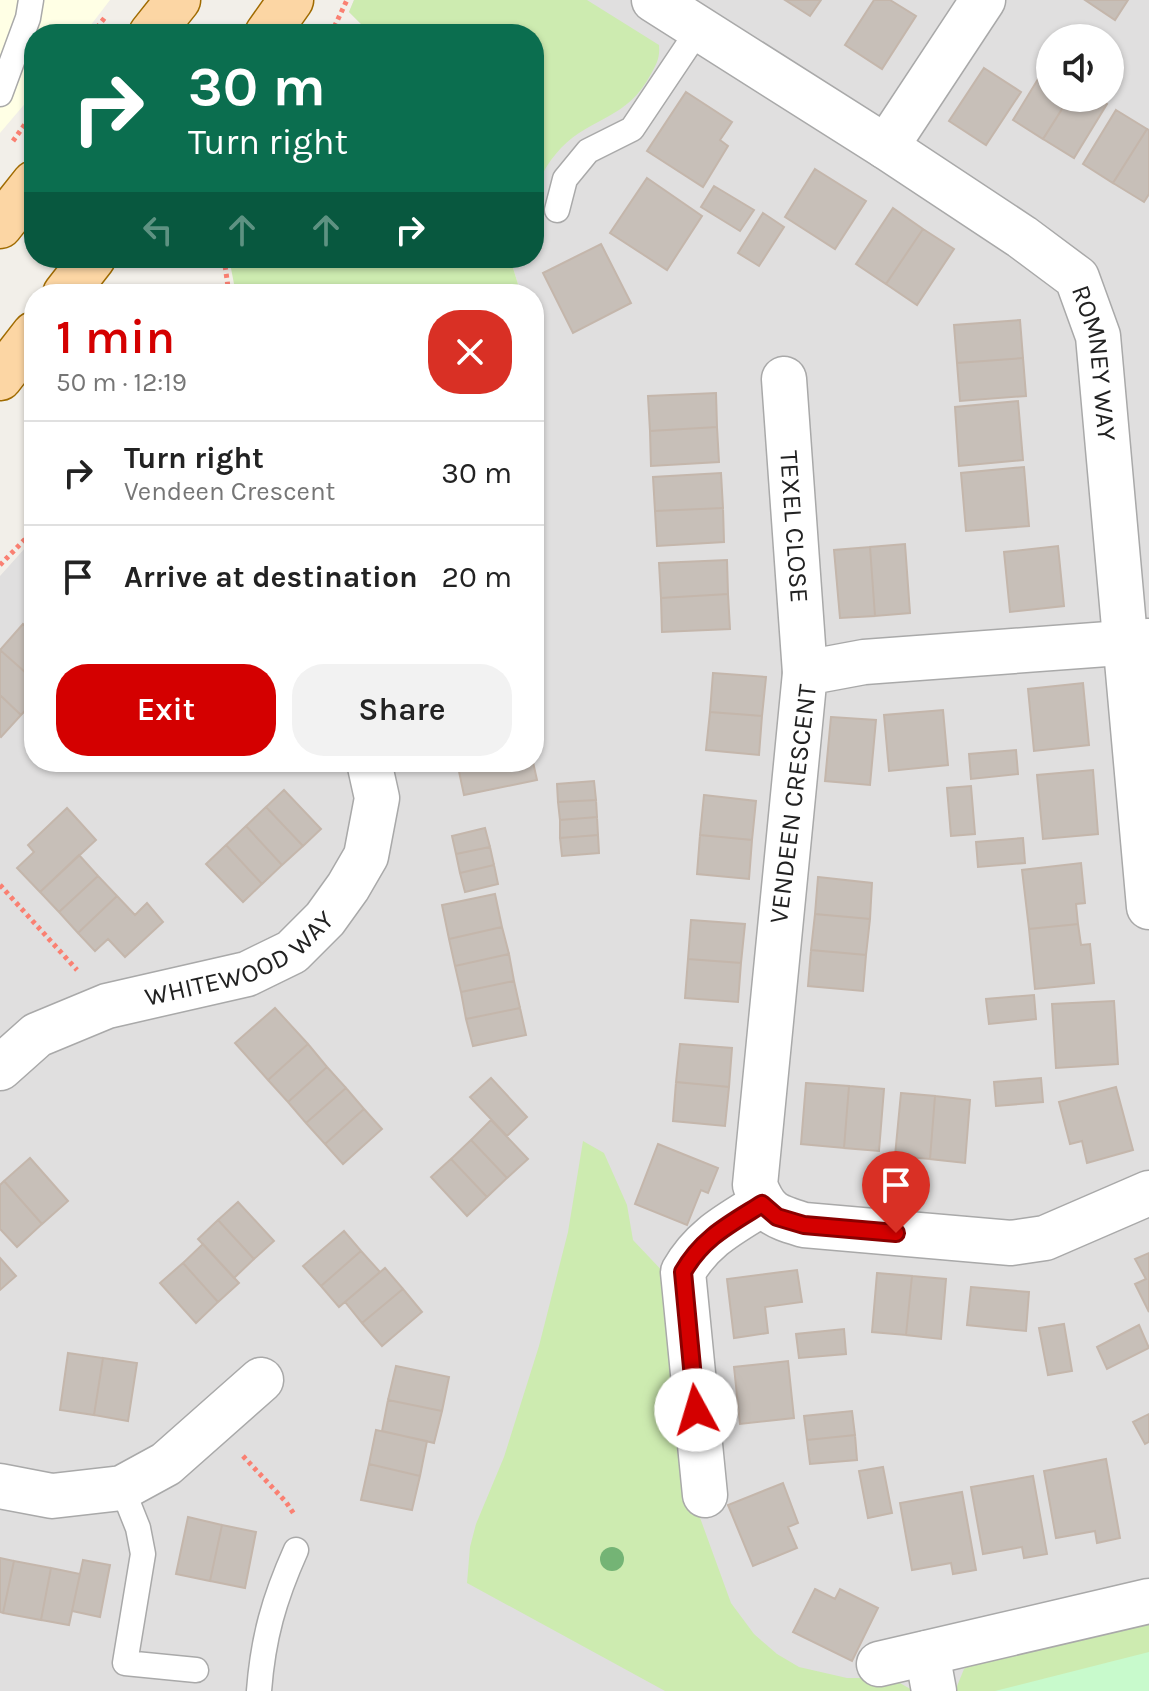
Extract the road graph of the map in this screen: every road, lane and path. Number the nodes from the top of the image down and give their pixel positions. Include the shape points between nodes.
1 (31, 0) edge
2 (178, 0) edge
3 (291, 0) edge
4 (347, 0) edge
5 (654, 0) edge
6 (983, 0) edge
7 (26, 24) edge
8 (159, 24) edge
9 (274, 24) edge
10 (336, 24) edge
11 (24, 29) edge
12 (699, 29) junction
13 (0, 94) edge
14 (24, 125) edge
15 (8, 146) dead end
16 (886, 147) junction
17 (24, 196) edge
18 (557, 210) dead end
19 (0, 226) edge
20 (85, 268) edge
21 (73, 284) edge
22 (24, 347) edge
23 (0, 378) edge
24 (784, 379) dead end
25 (24, 540) edge
26 (0, 565) edge
27 (1137, 642) edge
28 (805, 673) junction
29 (371, 772) edge
30 (0, 885) edge
31 (1149, 907) edge
32 (107, 1006) junction
33 (0, 1068) edge
34 (1149, 1193) edge
35 (762, 1204) junction
36 (261, 1380) dead end
37 (212, 1423) junction
38 (0, 1486) edge
39 (122, 1488) junction
40 (705, 1495) dead end
41 (296, 1550) joint
42 (1149, 1601) edge
43 (879, 1664) dead end
44 (196, 1670) dead end
45 (930, 1672) edge
46 (259, 1691) edge

1 - 7 lane
2 - 8 main road
3 - 9 main road
4 - 10 path
5 - 12 street, ROMNEY WAY
6 - 16 street
11 - 13 lane
12 - 16 street, ROMNEY WAY
12 - 18 lane via 632,129 588,151 565,179
14 - 15 path
16 - 27 street, ROMNEY WAY via 1077,278 1098,336
17 - 19 main road
20 - 21 main road
22 - 23 main road
24 - 28 street, TEXEL CLOSE
25 - 26 path
27 - 28 street, VENDEEN CRESCENT via 864,662
27 - 31 street, ROMNEY WAY
28 - 35 street, VENDEEN CRESCENT via 755,1185
29 - 32 street, WHITEWOOD WAY via 377,798 366,856 325,919 292,952 247,974
30 - 32 path
32 - 33 street, WHITEWOOD WAY via 37,1035
34 - 35 street via 1045,1238 1011,1243 804,1225 777,1217
35 - 40 street via 704,1242 683,1272
36 - 37 street
37 - 39 street via 166,1464
37 - 41 path via 286,1502 301,1537
38 - 39 street via 52,1496
39 - 44 lane via 143,1554 125,1663
41 - 46 lane via 277,1591
42 - 45 street
43 - 45 street

